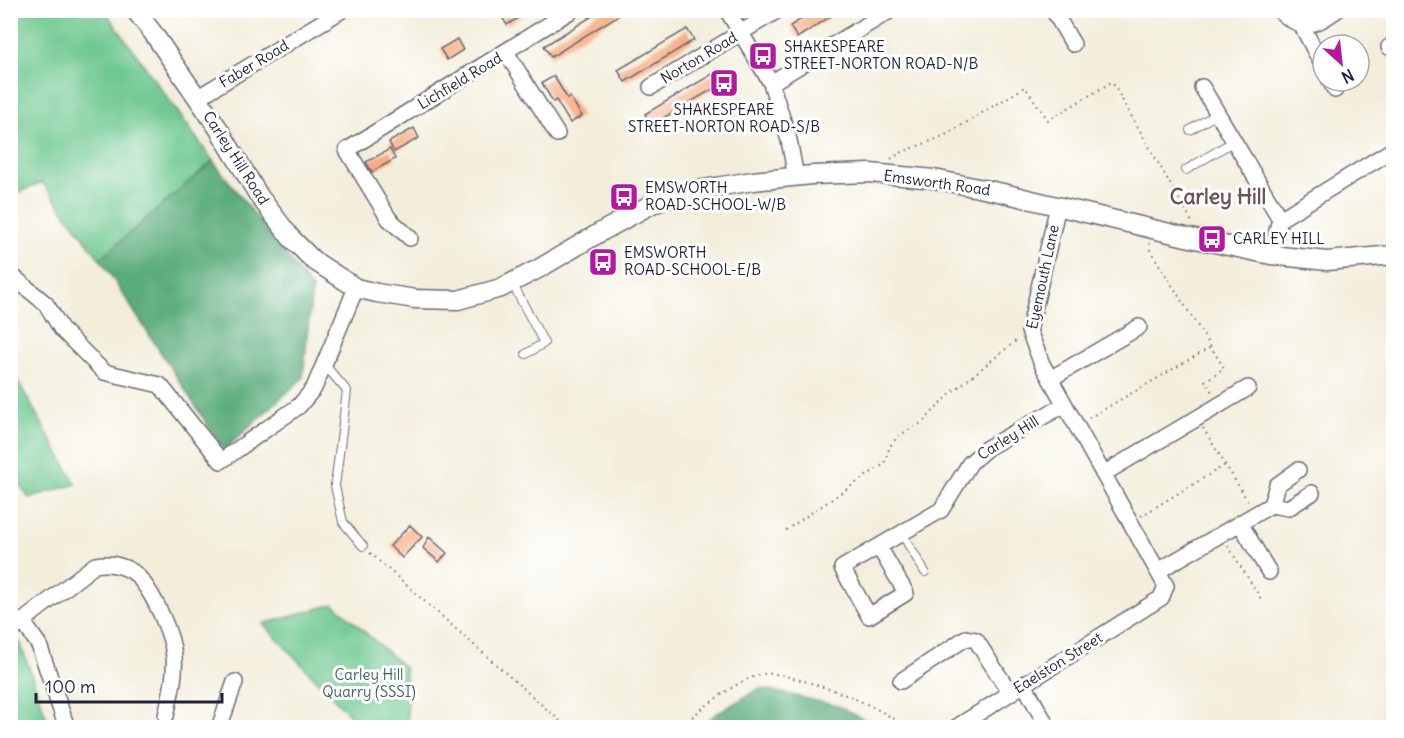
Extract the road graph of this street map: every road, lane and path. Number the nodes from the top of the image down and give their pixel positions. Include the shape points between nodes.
1 (135, 10) edge
2 (342, 10) edge
3 (572, 10) edge
4 (590, 10) edge
5 (727, 10) edge
6 (778, 10) edge
7 (799, 10) edge
8 (806, 10) edge
9 (891, 10) edge
10 (1053, 10) edge
11 (1279, 10) edge
12 (1337, 10) edge
13 (809, 15) dead end
14 (593, 16) dead end
15 (804, 18) dead end
16 (1302, 26) junction
17 (741, 33) junction
18 (1311, 43) edge
19 (1073, 44) dead end
20 (506, 52) junction
21 (771, 83) junction
22 (651, 87) dead end
23 (1202, 87) dead end
24 (197, 98) junction
25 (1218, 113) junction
26 (1190, 129) dead end
27 (557, 134) dead end
28 (1234, 141) junction
29 (1394, 149) edge
30 (1186, 170) dead end
31 (870, 173) junction
32 (796, 177) junction
33 (1059, 206) junction
34 (1280, 219) junction
35 (1151, 229) junction
36 (410, 238) dead end
37 (1202, 240) junction
38 (1271, 255) junction
39 (1394, 255) edge
40 (10, 274) edge
41 (512, 283) junction
42 (356, 288) junction
43 (1139, 327) dead end
44 (1029, 331) junction
45 (1211, 347) junction
46 (526, 354) dead end
47 (324, 364) junction
48 (1050, 379) junction
49 (1248, 388) dead end
50 (1064, 405) junction
51 (1219, 405) junction
52 (1197, 418) junction
53 (1076, 426) junction
54 (1225, 465) junction
55 (1298, 470) dead end
56 (1103, 474) junction
57 (1312, 493) dead end
58 (1271, 505) junction
59 (1256, 514) junction
60 (1131, 522) junction
61 (1240, 523) junction
62 (786, 530) dead end
63 (902, 534) junction
64 (1221, 534) junction
65 (363, 546) joint
66 (879, 547) junction
67 (926, 572) dead end
68 (1158, 572) junction
69 (1269, 572) dead end
70 (1161, 598) joint
71 (1263, 602) dead end
72 (17, 627) edge
73 (901, 681) dead end
74 (235, 682) dead end
75 (1024, 684) junction
76 (1010, 693) junction
77 (1394, 697) edge
78 (166, 716) dead end
79 (67, 728) edge
80 (219, 728) edge
81 (568, 728) edge
82 (678, 728) edge
83 (908, 728) edge
84 (955, 728) edge
85 (1048, 728) edge
86 (1386, 728) edge

1 - 24 street, Carley Hill Road
2 - 24 street, Faber Road
3 - 20 street, Lichfield Road
4 - 14 path
5 - 17 street
6 - 17 street, Norton Road
7 - 15 path
8 - 13 path
9 - 21 street
10 - 19 street
11 - 16 street via 1292,23
12 - 16 street
16 - 18 street
17 - 21 street
17 - 22 street, Norton Road
20 - 27 street
20 - 36 street, Lichfield Road via 347,150 389,219
21 - 32 street
23 - 25 street
24 - 42 street, Carley Hill Road via 259,196 291,238 313,260
25 - 26 lane
25 - 28 street
28 - 30 lane
28 - 34 street
29 - 34 street
31 - 32 street, Emsworth Road
31 - 33 street, Emsworth Road via 934,179
31 - 37 path via 900,153 944,136 1025,87 1048,120 1112,82
32 - 41 street, Emsworth Road via 703,189 652,204
33 - 35 street, Emsworth Road
33 - 44 street, Eyemouth Lane
34 - 38 street
35 - 37 street, Emsworth Road
35 - 45 path via 1150,250
37 - 38 street, Emsworth Road
38 - 39 street, Emsworth Road via 1327,261
40 - 47 street via 46,304 62,330 104,372 160,385 221,461 299,406 314,388
41 - 42 street, Emsworth Road via 459,300 415,299
41 - 46 lane via 544,343
42 - 47 street
43 - 48 street
44 - 48 street, Eyemouth Lane
44 - 62 path via 951,393 923,422 898,436 884,464
45 - 51 path via 1224,368 1205,381
45 - 53 path
47 - 65 lane via 347,391 335,486 343,522
48 - 50 street, Eyemouth Lane
49 - 51 street
50 - 53 street, Eyemouth Lane
50 - 63 street, Carley Hill via 987,448 970,463 941,510
51 - 52 street
52 - 54 path
52 - 56 street
53 - 56 street, Eyemouth Lane
54 - 59 path
54 - 60 path
55 - 58 street via 1277,485
56 - 60 street, Eyemouth Lane
57 - 58 street via 1288,508
58 - 59 street
59 - 61 street
60 - 68 street, Eyemouth Lane
61 - 64 street
61 - 69 street
63 - 66 street, Carley Hill
63 - 67 lane
64 - 68 street
64 - 71 path
65 - 81 path
66 - 66 street, Carley Hill via 842,568 869,616 906,593
68 - 70 street, Eyemouth Lane via 1166,586
70 - 75 street, Eaelston Street
72 - 78 street via 95,565 112,564 128,569 141,579 170,638 173,685
72 - 79 street via 39,645
73 - 76 street via 969,638 979,644
74 - 80 street
75 - 76 street, Eaelston Street
75 - 85 street
76 - 84 street, Eaelston Street
77 - 86 path
82 - 83 path via 707,705 764,674 788,676 857,698

